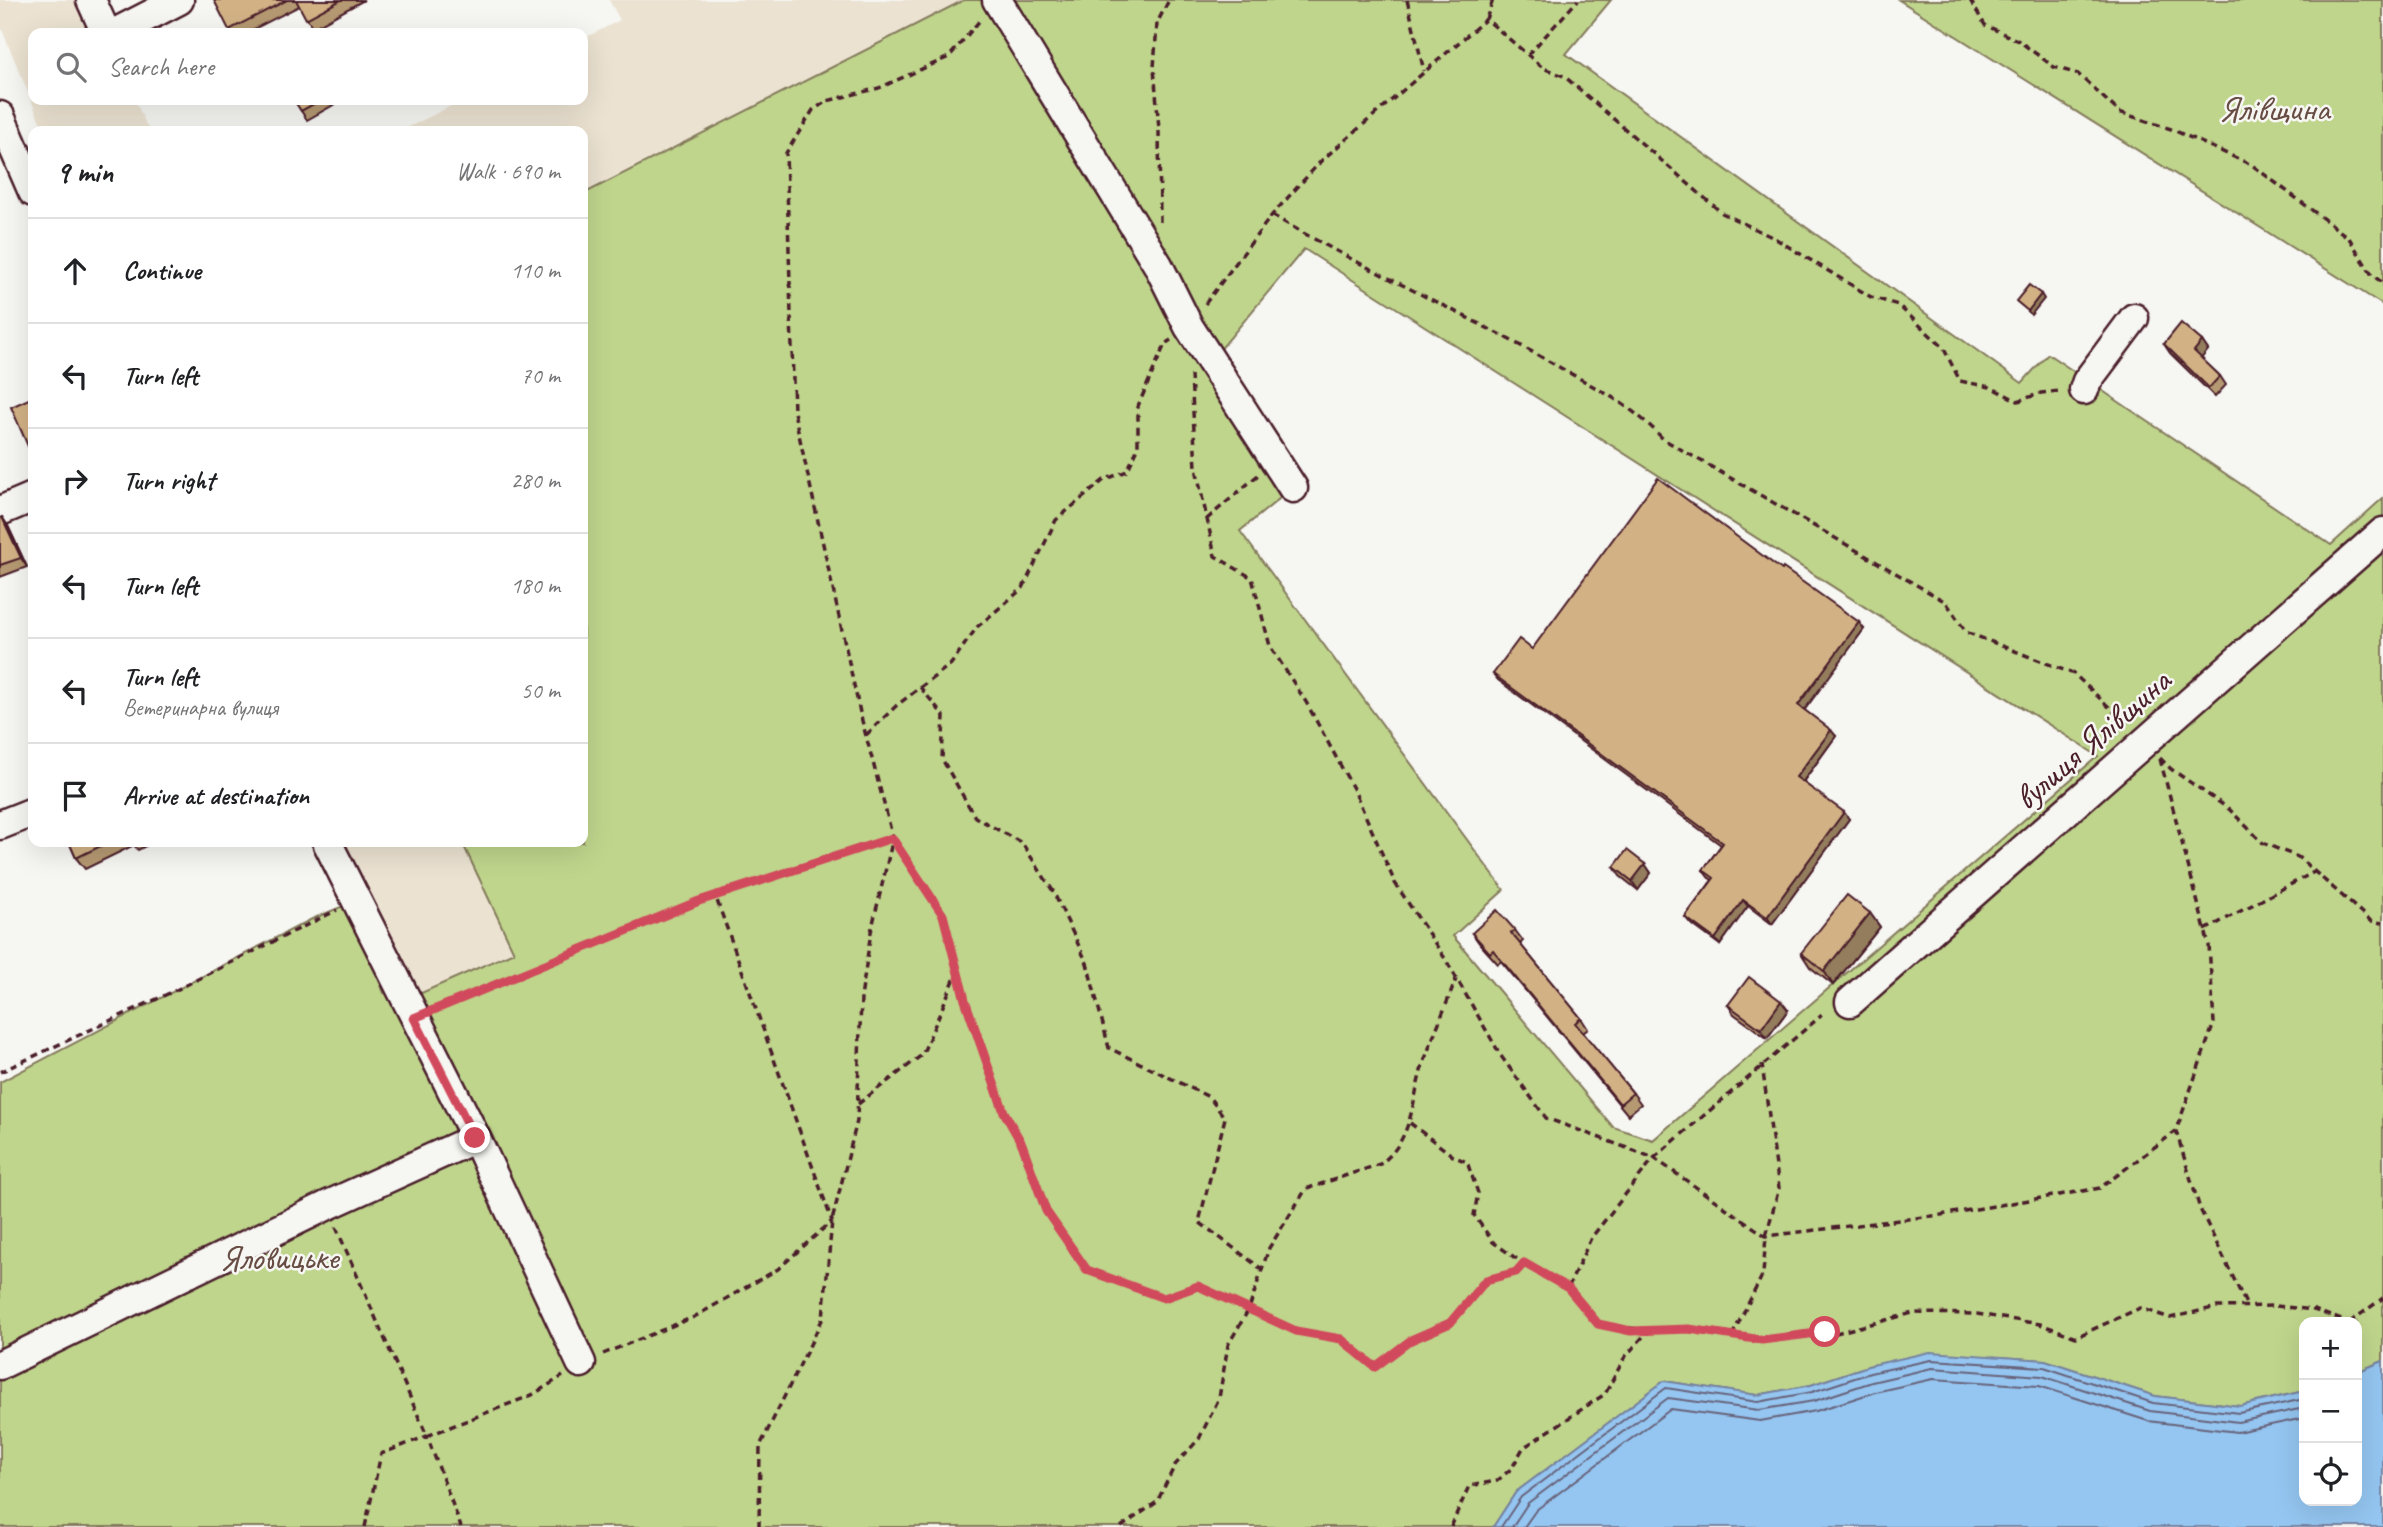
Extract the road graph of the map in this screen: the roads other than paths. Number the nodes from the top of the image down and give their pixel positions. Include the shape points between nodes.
1 (90, 0) edge
2 (179, 0) edge
3 (992, 6) edge
4 (127, 27) edge
5 (104, 28) edge
6 (0, 117) edge
7 (28, 181) edge
8 (2134, 318) dead end
9 (2084, 390) road end
10 (1293, 488) dead end
11 (28, 499) edge
12 (0, 511) edge
13 (2383, 532) edge
14 (28, 814) edge
15 (0, 825) edge
16 (329, 847) edge
17 (1850, 1002) dead end
18 (475, 1138) junction
19 (581, 1363) road end
20 (0, 1365) edge

1 - 5 street
2 - 4 street
3 - 10 street via 1158,265 1189,327
6 - 7 street
8 - 9 street
11 - 12 street
13 - 17 street, вулиця Ялівщина via 2152,750
14 - 15 street
16 - 18 street
18 - 19 street
18 - 20 street

